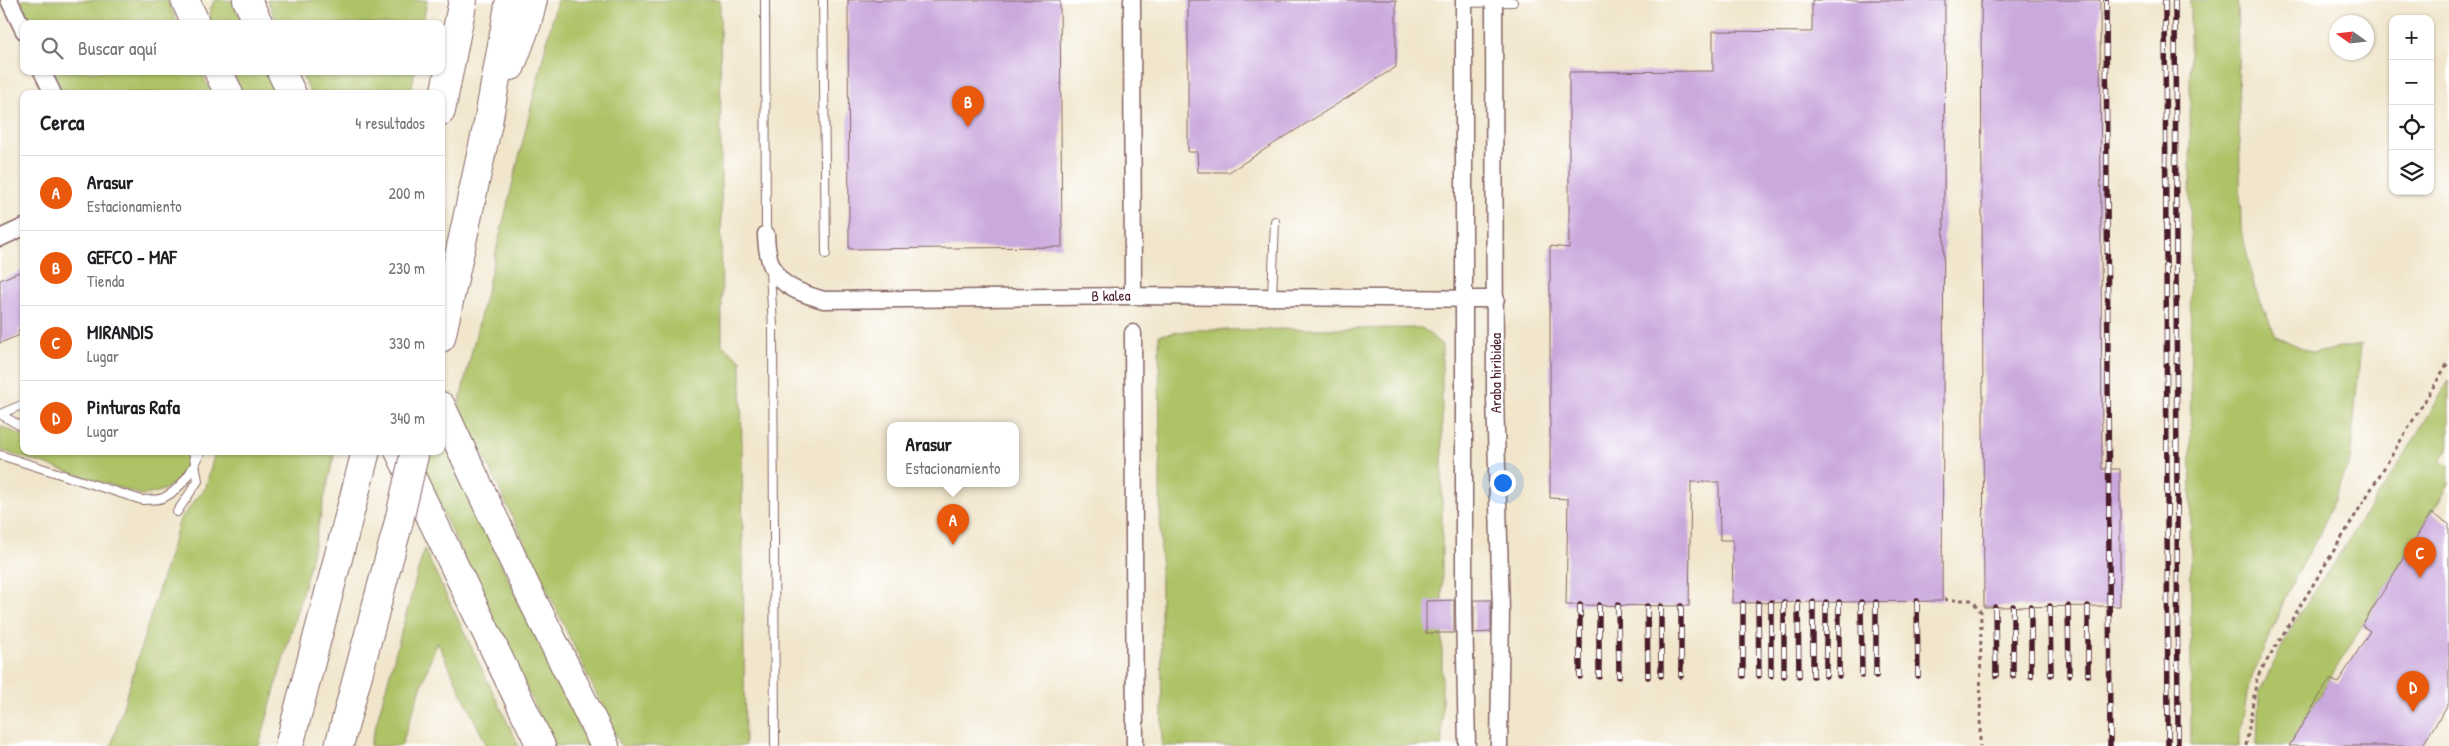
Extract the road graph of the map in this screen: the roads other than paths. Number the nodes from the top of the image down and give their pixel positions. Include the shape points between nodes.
1 (9, 0) edge
2 (184, 0) edge
3 (247, 0) edge
4 (463, 0) edge
5 (510, 0) edge
6 (533, 0) edge
7 (765, 0) edge
8 (823, 0) edge
9 (1132, 0) edge
10 (1464, 1) edge
11 (1494, 1) edge
12 (1514, 2) dead end
13 (194, 20) edge
14 (257, 20) edge
15 (20, 23) edge
16 (44, 75) edge
17 (220, 75) edge
18 (283, 75) edge
19 (51, 90) edge
20 (227, 90) edge
21 (290, 90) edge
22 (445, 91) edge
23 (488, 123) junction
24 (1275, 221) dead end
25 (20, 228) edge
26 (766, 234) joint
27 (0, 238) edge
28 (826, 254) dead end
29 (770, 266) junction
30 (1133, 296) junction
31 (1272, 297) junction
32 (1465, 299) junction
33 (1496, 299) junction
34 (445, 320) edge
35 (1133, 333) dead end
36 (20, 406) edge
37 (0, 414) edge
38 (445, 415) edge
39 (20, 426) edge
40 (0, 455) edge
41 (193, 455) edge
42 (199, 455) edge
43 (364, 455) edge
44 (401, 455) edge
45 (414, 455) edge
46 (196, 463) junction
47 (177, 512) dead end
48 (289, 746) edge
49 (339, 746) edge
50 (540, 746) edge
51 (605, 746) edge
52 (775, 746) edge
53 (1134, 746) edge
54 (1467, 746) edge
55 (1499, 746) edge

1 - 15 street
2 - 13 highway
3 - 14 highway
4 - 22 highway
5 - 23 highway
6 - 23 highway
7 - 26 lane
8 - 28 lane
9 - 30 street
10 - 11 lane
10 - 32 street, Araba hiribidea
11 - 12 lane
11 - 33 street, Araba hiribidea
16 - 19 street
17 - 20 highway
18 - 21 highway
23 - 34 highway
24 - 31 lane
25 - 27 street
26 - 29 street via 766,255
29 - 30 street, B kalea via 782,281 800,293 824,300
29 - 52 lane
30 - 31 street, B kalea
31 - 32 street, B kalea
32 - 33 street, B kalea
32 - 54 street, Araba hiribidea
33 - 55 street, Araba hiribidea via 1495,396 1501,611
35 - 53 street
36 - 37 lane
37 - 39 lane
38 - 51 highway
40 - 46 lane via 142,500 164,498 178,487
41 - 46 lane
42 - 46 lane
43 - 48 highway
44 - 50 highway
45 - 49 highway, bridge
46 - 47 lane via 198,481

